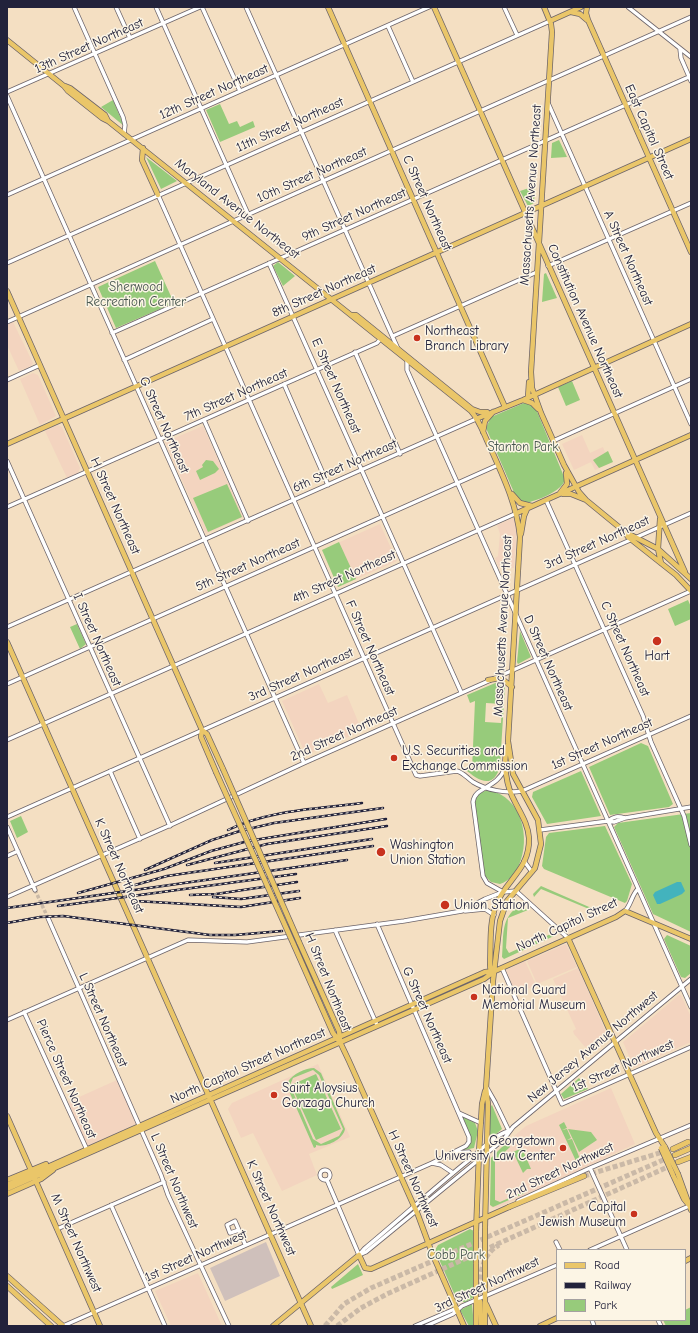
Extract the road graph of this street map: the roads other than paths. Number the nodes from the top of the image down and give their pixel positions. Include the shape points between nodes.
1 (74, 7) edge
2 (116, 7) edge
3 (156, 7) edge
4 (201, 7) edge
5 (246, 7) edge
6 (328, 7) edge
7 (429, 7) edge
8 (434, 7) edge
9 (504, 7) edge
10 (544, 7) edge
11 (581, 7) edge
12 (587, 7) edge
13 (628, 7) edge
14 (570, 12) junction
15 (691, 17) edge
16 (550, 20) junction
17 (588, 20) junction
18 (164, 23) junction
19 (388, 26) junction
20 (659, 32) junction
21 (517, 35) junction
22 (130, 38) junction
23 (7, 40) edge
24 (345, 45) junction
25 (680, 49) junction
26 (95, 54) junction
27 (604, 56) junction
28 (691, 57) edge
29 (458, 62) junction
30 (49, 74) junction
31 (277, 75) junction
32 (690, 78) edge
33 (549, 81) junction
34 (413, 82) junction
35 (240, 91) junction
36 (7, 92) edge
37 (7, 96) edge
38 (370, 101) junction
39 (548, 101) junction
40 (626, 105) junction
41 (202, 108) junction
42 (480, 111) junction
43 (302, 132) junction
44 (562, 133) junction
45 (124, 134) junction
46 (691, 139) edge
47 (132, 140) junction
48 (545, 141) junction
49 (143, 148) junction
50 (392, 150) junction
51 (649, 158) junction
52 (502, 160) junction
53 (227, 165) junction
54 (44, 179) junction
55 (324, 181) junction
56 (186, 183) junction
57 (585, 187) junction
58 (7, 194) edge
59 (158, 195) junction
60 (413, 199) junction
61 (691, 203) edge
62 (541, 206) junction
63 (673, 211) junction
64 (525, 213) junction
65 (248, 214) junction
66 (233, 221) junction
67 (345, 230) junction
68 (69, 235) junction
69 (609, 240) junction
70 (539, 243) junction
71 (180, 245) junction
72 (691, 252) edge
73 (437, 253) junction
74 (281, 258) junction
75 (7, 263) edge
76 (269, 264) junction
77 (548, 266) junction
78 (537, 272) junction
79 (369, 283) junction
80 (91, 284) junction
81 (7, 291) edge
82 (202, 294) junction
83 (332, 299) junction
84 (460, 306) junction
85 (294, 316) junction
86 (18, 317) junction
87 (214, 320) junction
88 (7, 322) edge
89 (691, 324) edge
90 (112, 333) junction
91 (393, 336) junction
92 (381, 338) junction
93 (654, 340) junction
94 (226, 347) junction
95 (399, 350) junction
96 (355, 352) junction
97 (407, 358) junction
98 (124, 360) junction
99 (40, 366) junction
100 (594, 367) junction
101 (318, 369) junction
102 (531, 372) junction
103 (691, 379) edge
104 (7, 380) edge
105 (284, 384) junction
106 (136, 386) junction
107 (674, 387) junction
108 (534, 394) junction
109 (528, 397) junction
110 (249, 400) junction
111 (523, 400) junction
112 (505, 407) junction
113 (494, 411) junction
114 (541, 413) junction
115 (614, 414) junction
116 (64, 418) junction
117 (476, 419) junction
118 (204, 420) junction
119 (691, 424) edge
120 (483, 432) junction
121 (691, 435) edge
122 (436, 437) junction
123 (160, 440) junction
124 (553, 440) junction
125 (7, 444) edge
126 (400, 454) junction
127 (635, 460) junction
128 (7, 461) edge
129 (498, 465) junction
130 (564, 465) junction
131 (362, 470) junction
132 (88, 472) junction
133 (457, 483) junction
134 (328, 485) junction
135 (576, 487) junction
136 (508, 490) junction
137 (558, 495) junction
138 (24, 500) junction
139 (293, 500) junction
140 (546, 500) junction
141 (586, 500) junction
142 (533, 506) junction
143 (7, 507) edge
144 (527, 509) junction
145 (691, 512) edge
146 (517, 513) junction
147 (383, 516) junction
148 (248, 521) junction
149 (662, 526) junction
150 (478, 530) junction
151 (520, 537) junction
152 (633, 538) junction
153 (204, 540) junction
154 (314, 547) junction
155 (658, 549) junction
156 (403, 563) junction
157 (661, 563) junction
158 (575, 564) junction
159 (132, 572) junction
160 (687, 575) junction
161 (691, 579) edge
162 (225, 587) junction
163 (518, 590) junction
164 (691, 591) edge
165 (335, 594) junction
166 (507, 594) junction
167 (69, 600) junction
168 (516, 615) junction
169 (152, 619) junction
170 (7, 627) edge
171 (432, 628) junction
172 (604, 629) junction
173 (246, 634) junction
174 (7, 642) edge
175 (90, 647) junction
176 (364, 658) junction
177 (536, 659) junction
178 (173, 666) junction
179 (513, 670) junction
180 (22, 677) junction
181 (488, 680) junction
182 (7, 684) edge
183 (512, 687) junction
184 (461, 692) junction
185 (110, 694) junction
186 (275, 698) junction
187 (691, 716) edge
188 (44, 723) junction
189 (393, 723) junction
190 (202, 730) junction
191 (649, 734) junction
192 (7, 740) edge
193 (508, 741) junction
194 (139, 758) junction
195 (304, 763) junction
196 (582, 764) junction
197 (506, 767) junction
198 (110, 771) junction
199 (469, 779) joint
200 (486, 787) junction
201 (72, 788) junction
202 (522, 791) junction
203 (510, 792) junction
204 (691, 808) edge
205 (681, 809) junction
206 (7, 817) edge
207 (608, 820) junction
208 (7, 826) edge
209 (170, 826) junction
210 (540, 830) junction
211 (140, 839) junction
212 (691, 846) edge
213 (18, 851) junction
214 (102, 855) junction
215 (7, 856) edge
216 (524, 861) junction
217 (532, 872) junction
218 (518, 874) junction
219 (33, 886) junction
220 (638, 889) junction
221 (35, 890) tunnel mouth
222 (516, 891) junction
223 (503, 892) junction
224 (7, 897) edge
225 (462, 911) junction
226 (625, 911) junction
227 (494, 915) junction
228 (48, 918) tunnel mouth
229 (654, 923) junction
230 (377, 924) junction
231 (335, 930) junction
232 (568, 938) junction
233 (691, 939) edge
234 (148, 958) junction
235 (502, 968) junction
236 (492, 972) junction
237 (691, 979) edge
238 (682, 986) junction
239 (78, 988) junction
240 (434, 994) junction
241 (437, 1000) junction
242 (411, 1005) junction
243 (691, 1007) edge
244 (414, 1010) junction
245 (24, 1012) junction
246 (7, 1020) edge
247 (376, 1023) junction
248 (339, 1039) junction
249 (616, 1041) junction
250 (691, 1047) edge
251 (630, 1074) junction
252 (486, 1088) junction
253 (556, 1091) junction
254 (210, 1097) junction
255 (459, 1113) junction
256 (7, 1116) edge
257 (481, 1123) junction
258 (691, 1125) edge
259 (140, 1128) junction
260 (509, 1131) junction
261 (659, 1139) junction
262 (688, 1142) dead end
263 (486, 1146) junction
264 (691, 1148) edge
265 (673, 1149) tunnel mouth
266 (88, 1151) junction
267 (469, 1152) dead end
268 (479, 1152) junction
269 (451, 1153) junction
270 (486, 1154) junction
271 (675, 1155) tunnel mouth
272 (691, 1157) edge
273 (478, 1160) junction
274 (678, 1162) tunnel mouth
275 (432, 1163) junction
276 (55, 1166) junction
277 (590, 1168) junction
278 (453, 1173) junction
279 (33, 1175) junction
280 (400, 1176) junction
281 (584, 1176) tunnel mouth
282 (7, 1180) edge
283 (327, 1180) dead end
284 (164, 1182) junction
285 (7, 1184) edge
286 (7, 1189) edge
287 (7, 1194) edge
288 (338, 1204) junction
289 (111, 1205) junction
290 (414, 1206) junction
291 (509, 1207) junction
292 (690, 1207) edge
293 (416, 1212) junction
294 (485, 1218) junction
295 (476, 1222) junction
296 (57, 1229) junction
297 (239, 1230) dead end
298 (270, 1234) junction
299 (621, 1236) junction
300 (556, 1242) dead end
301 (429, 1243) junction
302 (245, 1244) junction
303 (560, 1249) edge
304 (592, 1249) edge
305 (627, 1249) edge
306 (359, 1255) junction
307 (201, 1265) junction
308 (556, 1265) edge
309 (7, 1276) edge
310 (7, 1286) edge
311 (148, 1289) junction
312 (482, 1300) junction
313 (301, 1302) junction
314 (457, 1309) junction
315 (94, 1312) junction
316 (556, 1318) edge
317 (51, 1326) edge
318 (63, 1326) edge
319 (100, 1326) edge
320 (165, 1326) edge
321 (229, 1326) edge
322 (273, 1326) edge
323 (311, 1326) edge
324 (415, 1326) edge
325 (426, 1326) edge
326 (464, 1326) edge
327 (476, 1326) edge
328 (480, 1326) edge
329 (485, 1326) edge
330 (496, 1326) edge
331 (540, 1326) edge

1 - 26 street
2 - 22 street
3 - 18 street
4 - 18 street, 13th Street Northeast
4 - 35 street
5 - 31 street
6 - 24 main road, C Street Northeast
7 - 19 street, 12th Street Northeast
8 - 29 main road, Constitution Avenue Northeast
9 - 21 street
10 - 16 main road
11 - 14 main road, 11th Street Northeast
12 - 17 main road, East Capitol Street
13 - 20 street
14 - 16 main road, 11th Street Northeast
14 - 17 main road via 580,14
15 - 20 street, 10th Street Northeast
16 - 21 street, 11th Street Northeast
16 - 33 main road, Massachusetts Avenue Northeast via 552,32
17 - 27 main road, East Capitol Street
18 - 22 street, 13th Street Northeast
18 - 41 street
19 - 24 street, 12th Street Northeast
19 - 34 street
20 - 25 street
20 - 27 street, 10th Street Northeast
21 - 29 street, 11th Street Northeast
22 - 26 street, 13th Street Northeast
23 - 30 main road, Maryland Avenue Northeast
24 - 31 street, 12th Street Northeast
24 - 38 main road, C Street Northeast
25 - 28 street
25 - 32 street
26 - 30 street, 13th Street Northeast
26 - 45 street via 124,119
27 - 33 street, 10th Street Northeast
27 - 40 main road, East Capitol Street
29 - 34 street, 11th Street Northeast
29 - 42 main road, Constitution Avenue Northeast
30 - 36 street, 13th Street Northeast
30 - 45 main road, Maryland Avenue Northeast
31 - 35 street, 12th Street Northeast
31 - 43 street
32 - 40 street, 9th Street Northeast
33 - 39 main road, Massachusetts Avenue Northeast
33 - 42 street, 10th Street Northeast
34 - 38 street, 11th Street Northeast
35 - 41 street, 12th Street Northeast
37 - 54 street, G Street Northeast
38 - 43 street, 11th Street Northeast
38 - 50 main road, C Street Northeast
39 - 44 street, A Street Northeast
39 - 48 main road, Massachusetts Avenue Northeast
40 - 44 street, 9th Street Northeast
40 - 51 main road, East Capitol Street
41 - 47 street, 12th Street Northeast
41 - 53 street
42 - 50 street, 10th Street Northeast
42 - 52 main road, Constitution Avenue Northeast
43 - 53 street, 11th Street Northeast
43 - 55 street
44 - 48 street, 9th Street Northeast
44 - 57 street, A Street Northeast
45 - 47 main road, Maryland Avenue Northeast
46 - 51 main road, 8th Street Northeast
47 - 49 main road, Maryland Avenue Northeast
47 - 54 street, 12th Street Northeast
48 - 52 street, 9th Street Northeast
48 - 62 main road, Massachusetts Avenue Northeast
49 - 56 main road, Maryland Avenue Northeast
49 - 59 main road via 142,160
50 - 55 street, 10th Street Northeast
50 - 60 main road, C Street Northeast
51 - 57 main road, 8th Street Northeast
51 - 63 main road, East Capitol Street
52 - 60 street, 9th Street Northeast
52 - 64 main road, Constitution Avenue Northeast
53 - 56 street, 11th Street Northeast
53 - 65 street
54 - 58 street, 12th Street Northeast
54 - 68 street, G Street Northeast
55 - 65 street, 10th Street Northeast
55 - 67 street
56 - 59 street, 11th Street Northeast
56 - 66 main road, Maryland Avenue Northeast
57 - 62 main road, 8th Street Northeast
57 - 69 street, A Street Northeast
59 - 68 street, 11th Street Northeast
59 - 71 street
60 - 67 street, 9th Street Northeast
60 - 73 main road, C Street Northeast
61 - 63 street
62 - 64 main road, 8th Street Northeast
62 - 70 main road, Massachusetts Avenue Northeast
63 - 69 street
63 - 72 main road, East Capitol Street
64 - 70 main road, Constitution Avenue Northeast
64 - 73 main road, 8th Street Northeast
65 - 66 street, 10th Street Northeast
66 - 71 street, 10th Street Northeast
66 - 74 main road, Maryland Avenue Northeast
67 - 74 street, 9th Street Northeast
67 - 79 street
68 - 75 street, 11th Street Northeast
68 - 80 street, G Street Northeast
69 - 77 street
69 - 93 street, A Street Northeast
70 - 77 main road, Constitution Avenue Northeast
70 - 78 main road, Massachusetts Avenue Northeast
71 - 80 street, 10th Street Northeast
71 - 82 street
73 - 79 main road, 8th Street Northeast
73 - 84 main road, C Street Northeast
74 - 76 street, 9th Street Northeast
74 - 83 main road, Maryland Avenue Northeast
76 - 82 street, 9th Street Northeast
76 - 85 street, E Street Northeast
77 - 100 main road, Constitution Avenue Northeast
78 - 84 street
78 - 102 main road, Massachusetts Avenue Northeast
79 - 83 main road, 8th Street Northeast
79 - 91 street
80 - 86 street, 10th Street Northeast
80 - 90 street, G Street Northeast
81 - 86 main road, H Street Northeast
82 - 87 street, F Street Northeast
82 - 90 street, 9th Street Northeast
83 - 85 main road, 8th Street Northeast
83 - 92 main road, Maryland Avenue Northeast
84 - 91 street
84 - 112 main road, C Street Northeast
85 - 94 main road, 8th Street Northeast
85 - 101 street, E Street Northeast
86 - 88 street, 10th Street Northeast
86 - 99 main road, H Street Northeast
87 - 94 street, F Street Northeast
87 - 98 street
89 - 93 main road, 6th Street Northeast
90 - 98 street, G Street Northeast
91 - 95 street
92 - 95 main road, Maryland Avenue Northeast
92 - 96 street, 7th Street Northeast
92 - 97 main road, Maryland Avenue Northeast
93 - 100 main road, 6th Street Northeast
93 - 107 street, A Street Northeast
94 - 106 main road, 8th Street Northeast
94 - 110 street, F Street Northeast
95 - 97 main road, Maryland Avenue Northeast
96 - 101 street, 7th Street Northeast
96 - 126 street
97 - 113 main road, Maryland Avenue Northeast via 472,409 481,412
97 - 117 main road, Maryland Avenue Northeast via 470,411
97 - 122 street, D Street Northeast via 407,370
98 - 106 street, G Street Northeast
99 - 104 street
99 - 116 main road, H Street Northeast
100 - 108 main road, 6th Street Northeast
100 - 115 main road, Constitution Avenue Northeast
101 - 105 street, 7th Street Northeast
101 - 131 street, E Street Northeast
102 - 108 main road, Massachusetts Avenue Northeast
102 - 109 main road, Massachusetts Avenue Northeast
103 - 107 street
105 - 110 street, 7th Street Northeast
105 - 134 street
106 - 116 main road, 8th Street Northeast
106 - 123 street, G Street Northeast
107 - 115 street
107 - 119 street, A Street Northeast
108 - 109 main road, 6th Street Northeast
108 - 114 main road
109 - 111 main road, 6th Street Northeast
110 - 118 street, 7th Street Northeast
110 - 139 street, F Street Northeast
111 - 112 main road, 6th Street Northeast
111 - 114 main road via 534,404
112 - 113 main road, 6th Street Northeast
113 - 117 main road, 6th Street Northeast
113 - 120 main road via 485,421
114 - 124 main road
115 - 124 street
115 - 127 main road, Constitution Avenue Northeast
116 - 125 main road, 8th Street Northeast
116 - 132 main road, H Street Northeast
117 - 120 main road
117 - 122 street, 6th Street Northeast
118 - 123 street, 7th Street Northeast
118 - 148 street
120 - 129 main road
121 - 127 main road, 4th Street Northeast
122 - 126 street, 6th Street Northeast
122 - 133 street, D Street Northeast
123 - 132 street, 7th Street Northeast
123 - 153 street, G Street Northeast
124 - 130 main road
126 - 131 street, 6th Street Northeast
127 - 135 main road, 4th Street Northeast
127 - 149 main road, Constitution Avenue Northeast
128 - 138 street, I Street Northeast
129 - 133 street, 5th Street Northeast
129 - 136 main road
130 - 135 main road
130 - 137 main road via 567,482
131 - 134 street, 6th Street Northeast
131 - 147 street, E Street Northeast
132 - 138 street, 7th Street Northeast
132 - 159 main road, H Street Northeast
133 - 147 street, 5th Street Northeast
133 - 150 street, D Street Northeast
134 - 139 street, 6th Street Northeast
135 - 137 main road, 4th Street Northeast
135 - 141 main road
136 - 142 main road via 520,503
136 - 146 main road
137 - 140 main road, 4th Street Northeast
137 - 141 main road via 570,494
138 - 143 street, 7th Street Northeast
138 - 167 street, I Street Northeast
139 - 148 street, 6th Street Northeast
139 - 154 street, F Street Northeast
140 - 142 main road, 4th Street Northeast
140 - 158 street, C Street Northeast
141 - 152 main road
142 - 144 main road, 4th Street Northeast
144 - 146 main road, 4th Street Northeast
144 - 151 main road
145 - 149 street, 3rd Street Northeast
146 - 150 street, 4th Street Northeast
146 - 151 main road, Massachusetts Avenue Northeast
147 - 154 street, 5th Street Northeast
147 - 156 street, E Street Northeast
148 - 153 street, 6th Street Northeast
149 - 152 street, 3rd Street Northeast
149 - 155 main road, Constitution Avenue Northeast
149 - 160 main road, Constitution Avenue Northeast
150 - 156 street, 4th Street Northeast
150 - 166 street, D Street Northeast
151 - 163 main road, Massachusetts Avenue Northeast
152 - 155 main road
152 - 157 main road
152 - 158 street, 3rd Street Northeast
153 - 159 street, 6th Street Northeast
153 - 162 street, G Street Northeast
154 - 162 street, 5th Street Northeast
154 - 165 street, F Street Northeast
155 - 157 main road, Constitution Avenue Northeast
155 - 160 main road
156 - 165 street, 4th Street Northeast
156 - 171 street, E Street Northeast
157 - 164 main road
158 - 163 street, 3rd Street Northeast
158 - 172 street, C Street Northeast
159 - 167 street, 6th Street Northeast
159 - 169 main road, H Street Northeast
160 - 161 main road
162 - 169 street, 5th Street Northeast
162 - 173 street, G Street Northeast
163 - 166 street, 3rd Street Northeast
163 - 168 main road, Massachusetts Avenue Northeast
164 - 172 street, 2nd Street Northeast
165 - 173 street, 4th Street Northeast
165 - 176 street, F Street Northeast
166 - 168 street, D Street Northeast
166 - 171 street, 3rd Street Northeast
167 - 170 street, 6th Street Northeast
167 - 175 street, I Street Northeast
168 - 177 street, D Street Northeast
168 - 179 main road, Massachusetts Avenue Northeast
169 - 175 street, 5th Street Northeast
169 - 178 main road, H Street Northeast
171 - 176 street, 3rd Street Northeast
171 - 184 street, E Street Northeast
172 - 177 street, 2nd Street Northeast
172 - 191 street, C Street Northeast
173 - 178 street, 4th Street Northeast
173 - 186 street, G Street Northeast
174 - 180 main road, K Street Northeast
175 - 180 street, 5th Street Northeast
175 - 185 street, I Street Northeast
176 - 186 street, 3rd Street Northeast
176 - 189 street, F Street Northeast
177 - 179 street, 2nd Street Northeast
177 - 196 street, D Street Northeast
178 - 185 street, 4th Street Northeast
178 - 190 main road, H Street Northeast
179 - 181 street, 2nd Street Northeast
179 - 183 main road, Massachusetts Avenue Northeast
180 - 182 street, 5th Street Northeast
180 - 188 main road, K Street Northeast
181 - 183 main road via 502,678
181 - 184 street, 2nd Street Northeast
183 - 193 main road, Massachusetts Avenue Northeast
184 - 189 street, 2nd Street Northeast
185 - 188 street, 4th Street Northeast
185 - 194 street, I Street Northeast
186 - 190 street, 3rd Street Northeast
186 - 195 street, G Street Northeast
187 - 191 street, 1st Street Northeast
188 - 192 street, 4th Street Northeast
188 - 201 main road, K Street Northeast
189 - 195 street, 2nd Street Northeast
189 - 199 street, F Street Northeast via 417,775 457,772
190 - 194 street, 3rd Street Northeast
190 - 248 main road, H Street Northeast, bridge via 207,734 223,768 339,1031
190 - 248 main road, H Street Northeast, bridge via 201,737 216,772 333,1033
191 - 196 street, 1st Street Northeast
191 - 205 street, C Street Northeast
193 - 197 main road, Massachusetts Avenue Northeast
193 - 202 main road, Massachusetts Avenue Northeast via 511,769
194 - 198 street, 3rd Street Northeast
194 - 209 street, I Street Northeast
195 - 209 street, 2nd Street Northeast
196 - 202 street, 1st Street Northeast
196 - 207 street, D Street Northeast
197 - 200 street via 498,781
197 - 203 main road, Massachusetts Avenue Northeast
198 - 201 street, 3rd Street Northeast
198 - 211 street
199 - 200 street, 1st Street Northeast
200 - 203 street, 1st Street Northeast
200 - 223 street via 480,790 473,802 483,876 487,883
201 - 206 street, 3rd Street Northeast
201 - 214 main road, K Street Northeast
202 - 203 street, 1st Street Northeast
202 - 210 main road, Massachusetts Avenue Northeast via 535,812
203 - 216 main road, Massachusetts Avenue Northeast via 524,818 528,832 528,847
204 - 205 street
205 - 207 street via 614,822
205 - 212 street, C Street Northeast
207 - 210 street
207 - 220 street, D Street Northeast
208 - 213 street
209 - 211 street, 2nd Street Northeast
210 - 217 main road, Massachusetts Avenue Northeast via 540,848
211 - 214 street, 2nd Street Northeast
213 - 215 street
213 - 219 street
214 - 219 street, 2nd Street Northeast
214 - 234 main road, K Street Northeast
216 - 217 street
216 - 218 main road, Massachusetts Avenue Northeast
217 - 222 main road
218 - 222 main road
218 - 223 main road
219 - 221 street
219 - 224 street, 2nd Street Northeast
220 - 226 street, North Capitol Street
220 - 229 street, D Street Northeast
222 - 223 street
222 - 232 street
222 - 236 main road via 505,905 500,918
223 - 225 street
223 - 227 main road
225 - 227 street via 485,909
225 - 230 street
226 - 229 main road
226 - 232 main road, North Capitol Street
227 - 236 main road
228 - 239 street, L Street Northeast
229 - 233 main road
229 - 238 street, D Street Northeast
230 - 231 street
230 - 242 street, G Street Northeast
231 - 234 street via 239,942 191,940 176,944
231 - 247 street
232 - 235 main road, North Capitol Street
232 - 249 main road
234 - 239 street
234 - 254 main road, K Street Northeast
235 - 236 main road, North Capitol Street
235 - 253 street
236 - 240 main road, North Capitol Street Northeast via 485,972
236 - 241 main road via 484,979
236 - 252 main road
237 - 238 street, New Jersey Avenue Northwest
238 - 243 street, D Street Northeast
238 - 249 street, New Jersey Avenue Northwest
239 - 245 street
239 - 259 street, L Street Northeast
240 - 241 main road
240 - 242 main road, North Capitol Street Northeast
241 - 244 main road
242 - 244 street, G Street Northeast
242 - 247 main road, North Capitol Street Northeast
244 - 247 main road
244 - 255 street, G Street Northeast
245 - 246 street
245 - 266 street, Pierce Street Northeast
247 - 248 main road, North Capitol Street Northeast
248 - 254 main road, North Capitol Street Northeast
248 - 280 main road, H Street Northwest
249 - 251 main road
249 - 253 street, New Jersey Avenue Northwest
250 - 251 street, 1st Street Northwest
251 - 253 street, 1st Street Northwest via 562,1104
251 - 261 main road
252 - 257 main road
252 - 260 street
252 - 263 main road
253 - 260 street, New Jersey Avenue Northwest
254 - 259 main road, North Capitol Street Northeast
254 - 298 main road, K Street Northwest
255 - 257 street
255 - 269 street, G Street Northeast via 469,1139 467,1145
256 - 279 main road, M Street Northwest
257 - 268 main road
258 - 261 street, 2nd Street Northwest
259 - 266 main road, North Capitol Street Northeast
259 - 284 street, L Street Northwest
260 - 263 street, New Jersey Avenue Northwest
260 - 270 street, New Jersey Avenue Northwest via 504,1139
261 - 277 street, 2nd Street Northwest
261 - 292 main road, bridge via 684,1199
262 - 265 highway
263 - 268 street, New Jersey Avenue Northwest
263 - 270 main road
264 - 271 highway
266 - 276 main road, North Capitol Street Northeast
267 - 269 street
268 - 273 main road
268 - 278 street, New Jersey Avenue Northwest
269 - 275 street
270 - 273 street, New Jersey Avenue Northwest
270 - 294 main road
272 - 274 highway
273 - 293 street, New Jersey Avenue Northwest
273 - 295 main road
275 - 278 street via 442,1165
275 - 280 street, 1st Street Northwest
276 - 279 main road
276 - 279 main road via 47,1164
277 - 291 street, 2nd Street Northwest via 525,1197
277 - 299 street
278 - 290 street, New Jersey Avenue Northwest
279 - 282 main road
279 - 285 main road
279 - 286 main road
279 - 287 main road
279 - 296 main road, M Street Northwest
280 - 288 street, 1st Street Northwest
280 - 290 main road, H Street Northwest
281 - 291 highway
283 - 288 street
284 - 289 street
284 - 307 street, L Street Northwest
288 - 298 street, 1st Street Northwest
288 - 306 street
289 - 296 street
289 - 311 street
290 - 293 main road, H Street Northwest
290 - 306 street, New Jersey Avenue Northwest
291 - 294 main road, 2nd Street Northwest
292 - 299 street
293 - 301 main road, H Street Northwest
293 - 306 street, New Jersey Avenue Northwest
294 - 295 main road, 2nd Street Northwest
294 - 312 main road, bridge
295 - 301 main road, 2nd Street Northwest
295 - 312 main road, bridge via 476,1263
296 - 315 main road, M Street Northwest
297 - 302 street
298 - 302 street, 1st Street Northwest
298 - 313 main road, K Street Northwest
299 - 304 street
299 - 305 street
300 - 303 street
301 - 306 main road, 2nd Street Northwest via 370,1270 365,1268
301 - 314 main road, H Street Northwest
302 - 307 street, 1st Street Northwest
306 - 313 main road, New Jersey Avenue Northwest
307 - 311 street, 1st Street Northwest
307 - 321 street, L Street Northwest
308 - 312 street, 3rd Street Northwest
309 - 318 highway
310 - 317 highway
311 - 315 street, 1st Street Northwest
311 - 320 street
312 - 314 street, 3rd Street Northwest
312 - 327 main road
312 - 328 highway
312 - 329 main road
312 - 330 main road
313 - 322 main road, New Jersey Avenue Northwest
313 - 323 main road, K Street Northwest
314 - 324 street, 3rd Street Northwest
314 - 325 street, 3rd Street Northwest via 453,1314
314 - 326 main road, H Street Northwest
315 - 318 street, 1st Street Northwest
315 - 319 main road, M Street Northwest
316 - 331 main road

